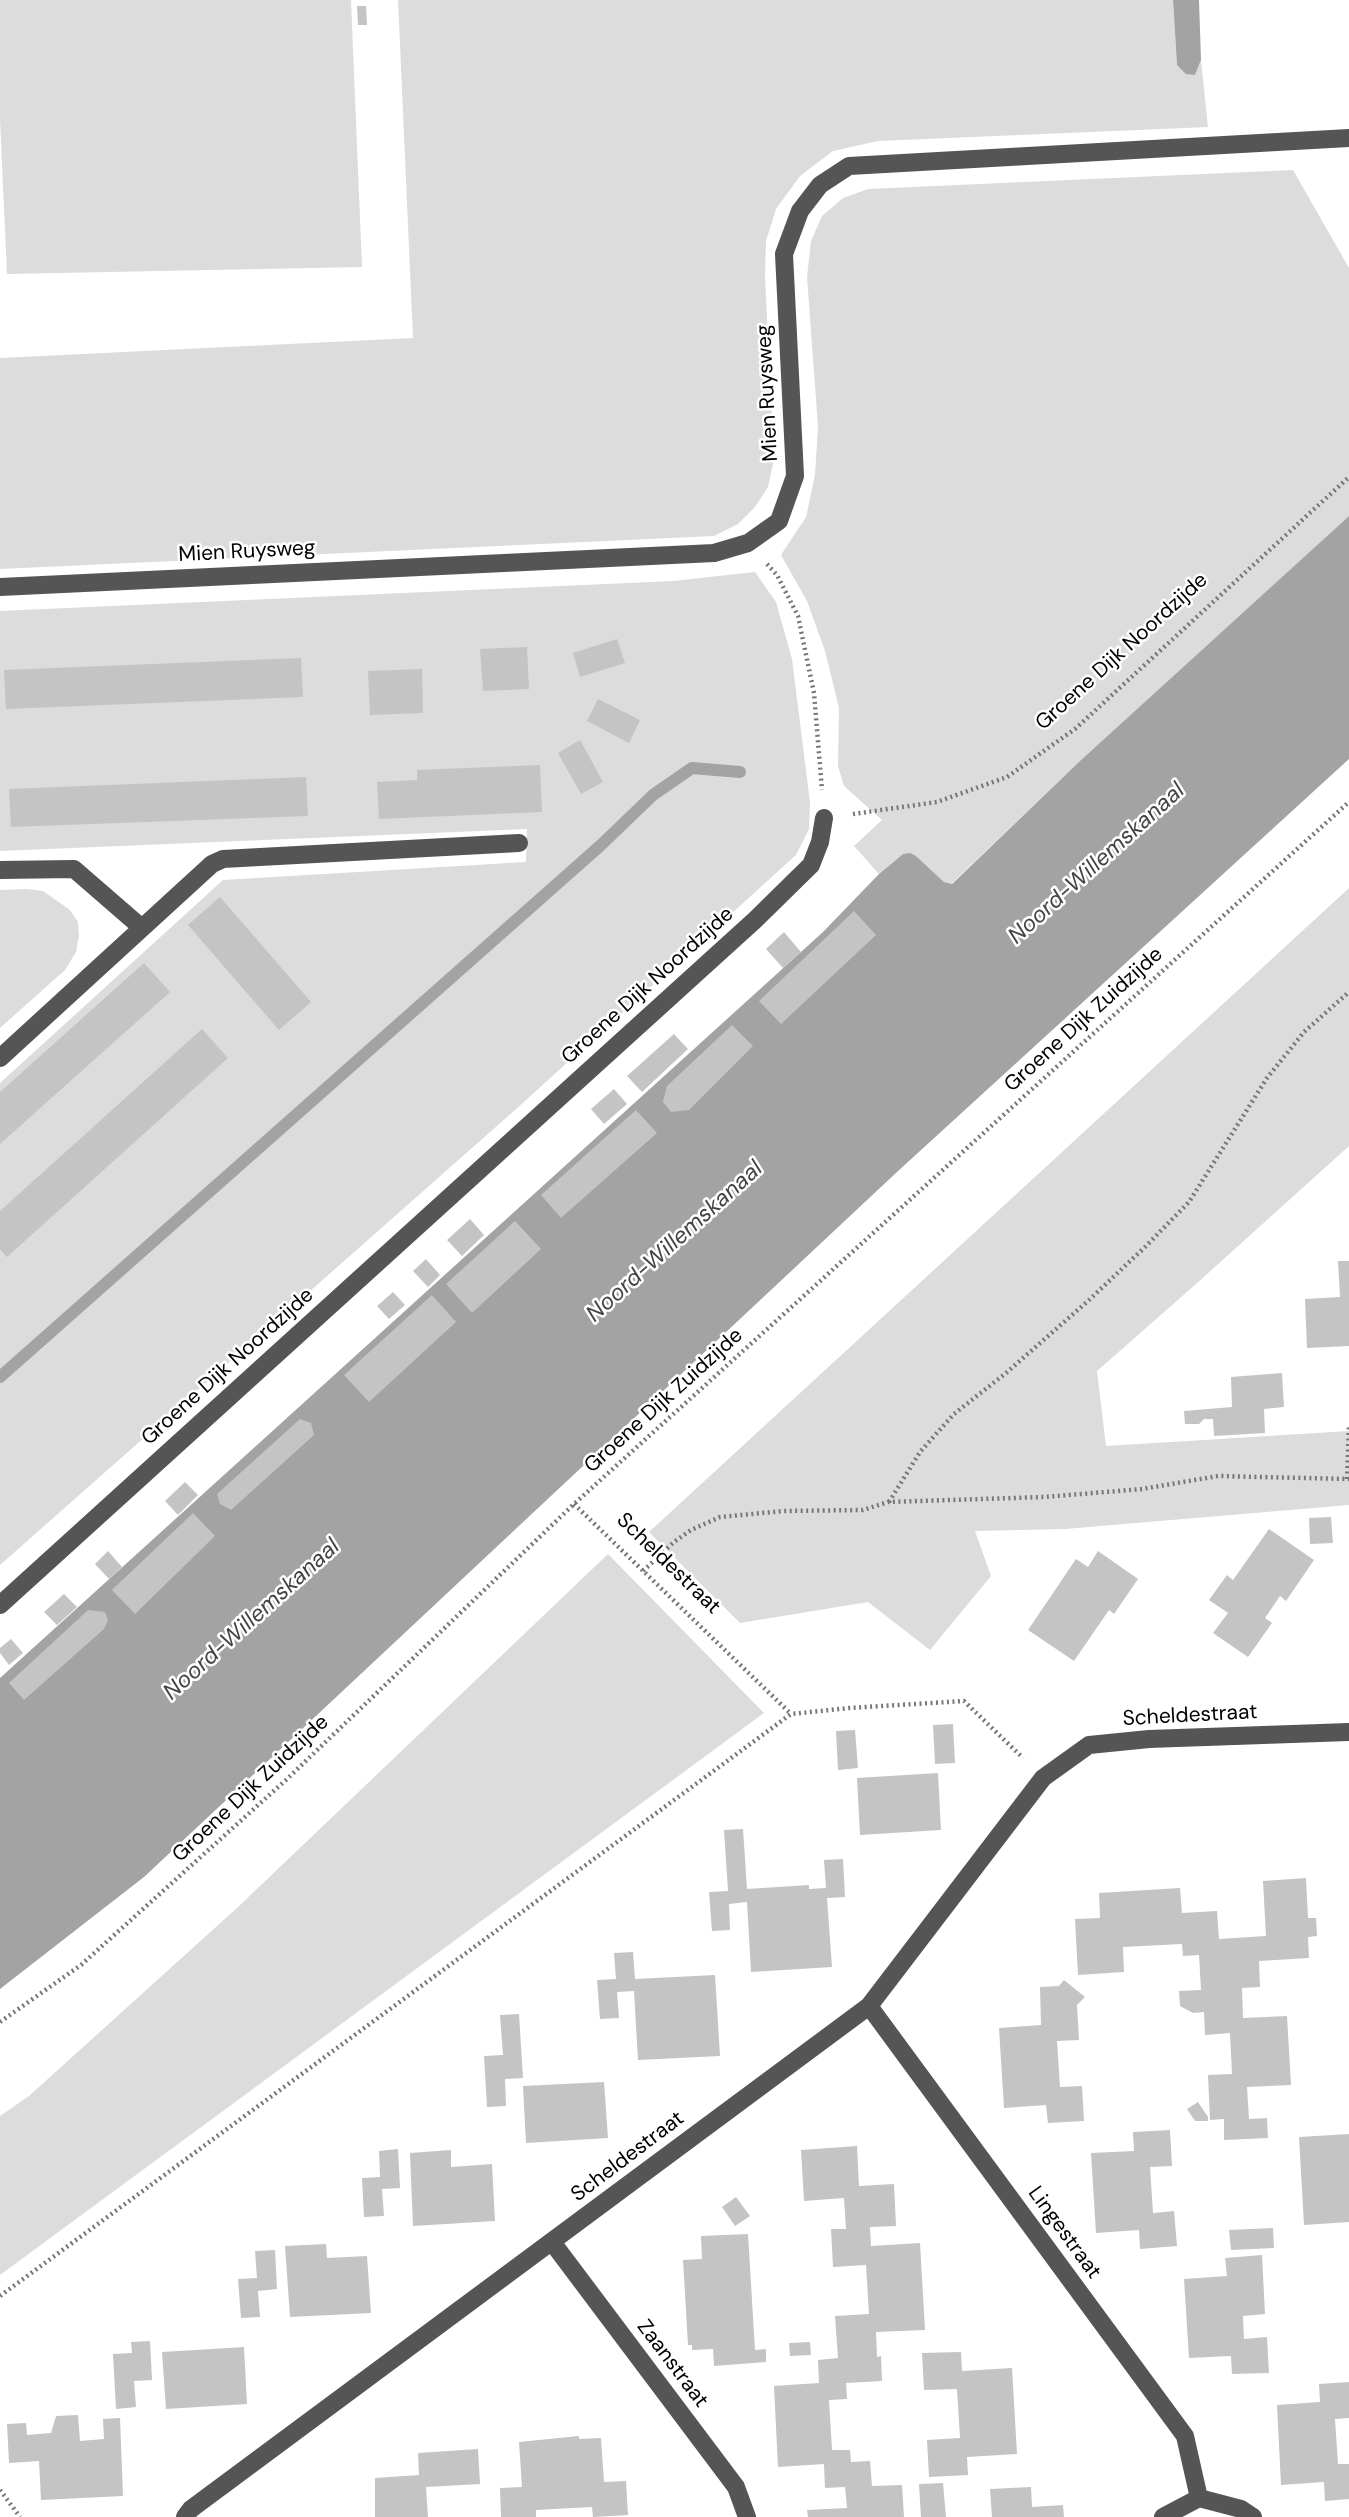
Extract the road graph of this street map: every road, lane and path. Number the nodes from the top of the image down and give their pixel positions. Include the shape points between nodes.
1 (1349, 138) edge
2 (1349, 477) edge
3 (748, 543) junction
4 (0, 587) edge
5 (1349, 802) edge
6 (824, 818) junction
7 (519, 843) dead end
8 (0, 870) edge
9 (142, 928) junction
10 (1349, 992) edge
11 (0, 1058) edge
12 (1349, 1424) edge
13 (1348, 1479) edge
14 (888, 1502) junction
15 (574, 1504) junction
16 (643, 1571) junction
17 (0, 1605) edge
18 (791, 1714) junction
19 (1349, 1732) edge
20 (1043, 1778) junction
21 (869, 2006) junction
22 (0, 2022) edge
23 (552, 2242) junction
24 (0, 2296) edge
25 (0, 2490) edge
26 (1199, 2498) junction
27 (20, 2517) edge
28 (185, 2517) edge
29 (747, 2517) edge
30 (1163, 2517) edge
31 (1253, 2517) edge

1 - 3 street, Mien Ruysweg via 849,166 820,185 800,211 784,254 795,476 779,520
2 - 6 path, Groene Dijk Noordzijde via 1075,729 1007,777 937,802
3 - 4 street, Mien Ruysweg via 714,553
3 - 6 path via 777,575 798,616 814,693
5 - 15 path, Groene Dijk Zuidzijde
6 - 17 street, Groene Dijk Noordzijde via 811,865 755,920
7 - 9 street via 223,859
8 - 9 street via 74,869
9 - 11 street
10 - 14 path via 1304,1032 1267,1078 1189,1202 1088,1301 954,1414 920,1452
12 - 13 path
13 - 14 path via 1218,1476 1142,1489 1044,1497
14 - 16 path via 863,1510 720,1517 691,1530
15 - 16 path, Scheldestraat
15 - 22 path, Groene Dijk Zuidzijde via 277,1788 81,1965
16 - 18 path, Scheldestraat
18 - 20 path via 964,1700
18 - 24 path
19 - 20 street, Scheldestraat via 1089,1745
20 - 21 street, Scheldestraat
21 - 23 street, Scheldestraat
21 - 26 street, Lingestraat via 1185,2435
23 - 28 street, Scheldestraat
23 - 29 street, Zaanstraat via 736,2487
25 - 27 path
26 - 30 street
26 - 31 street via 1241,2509

